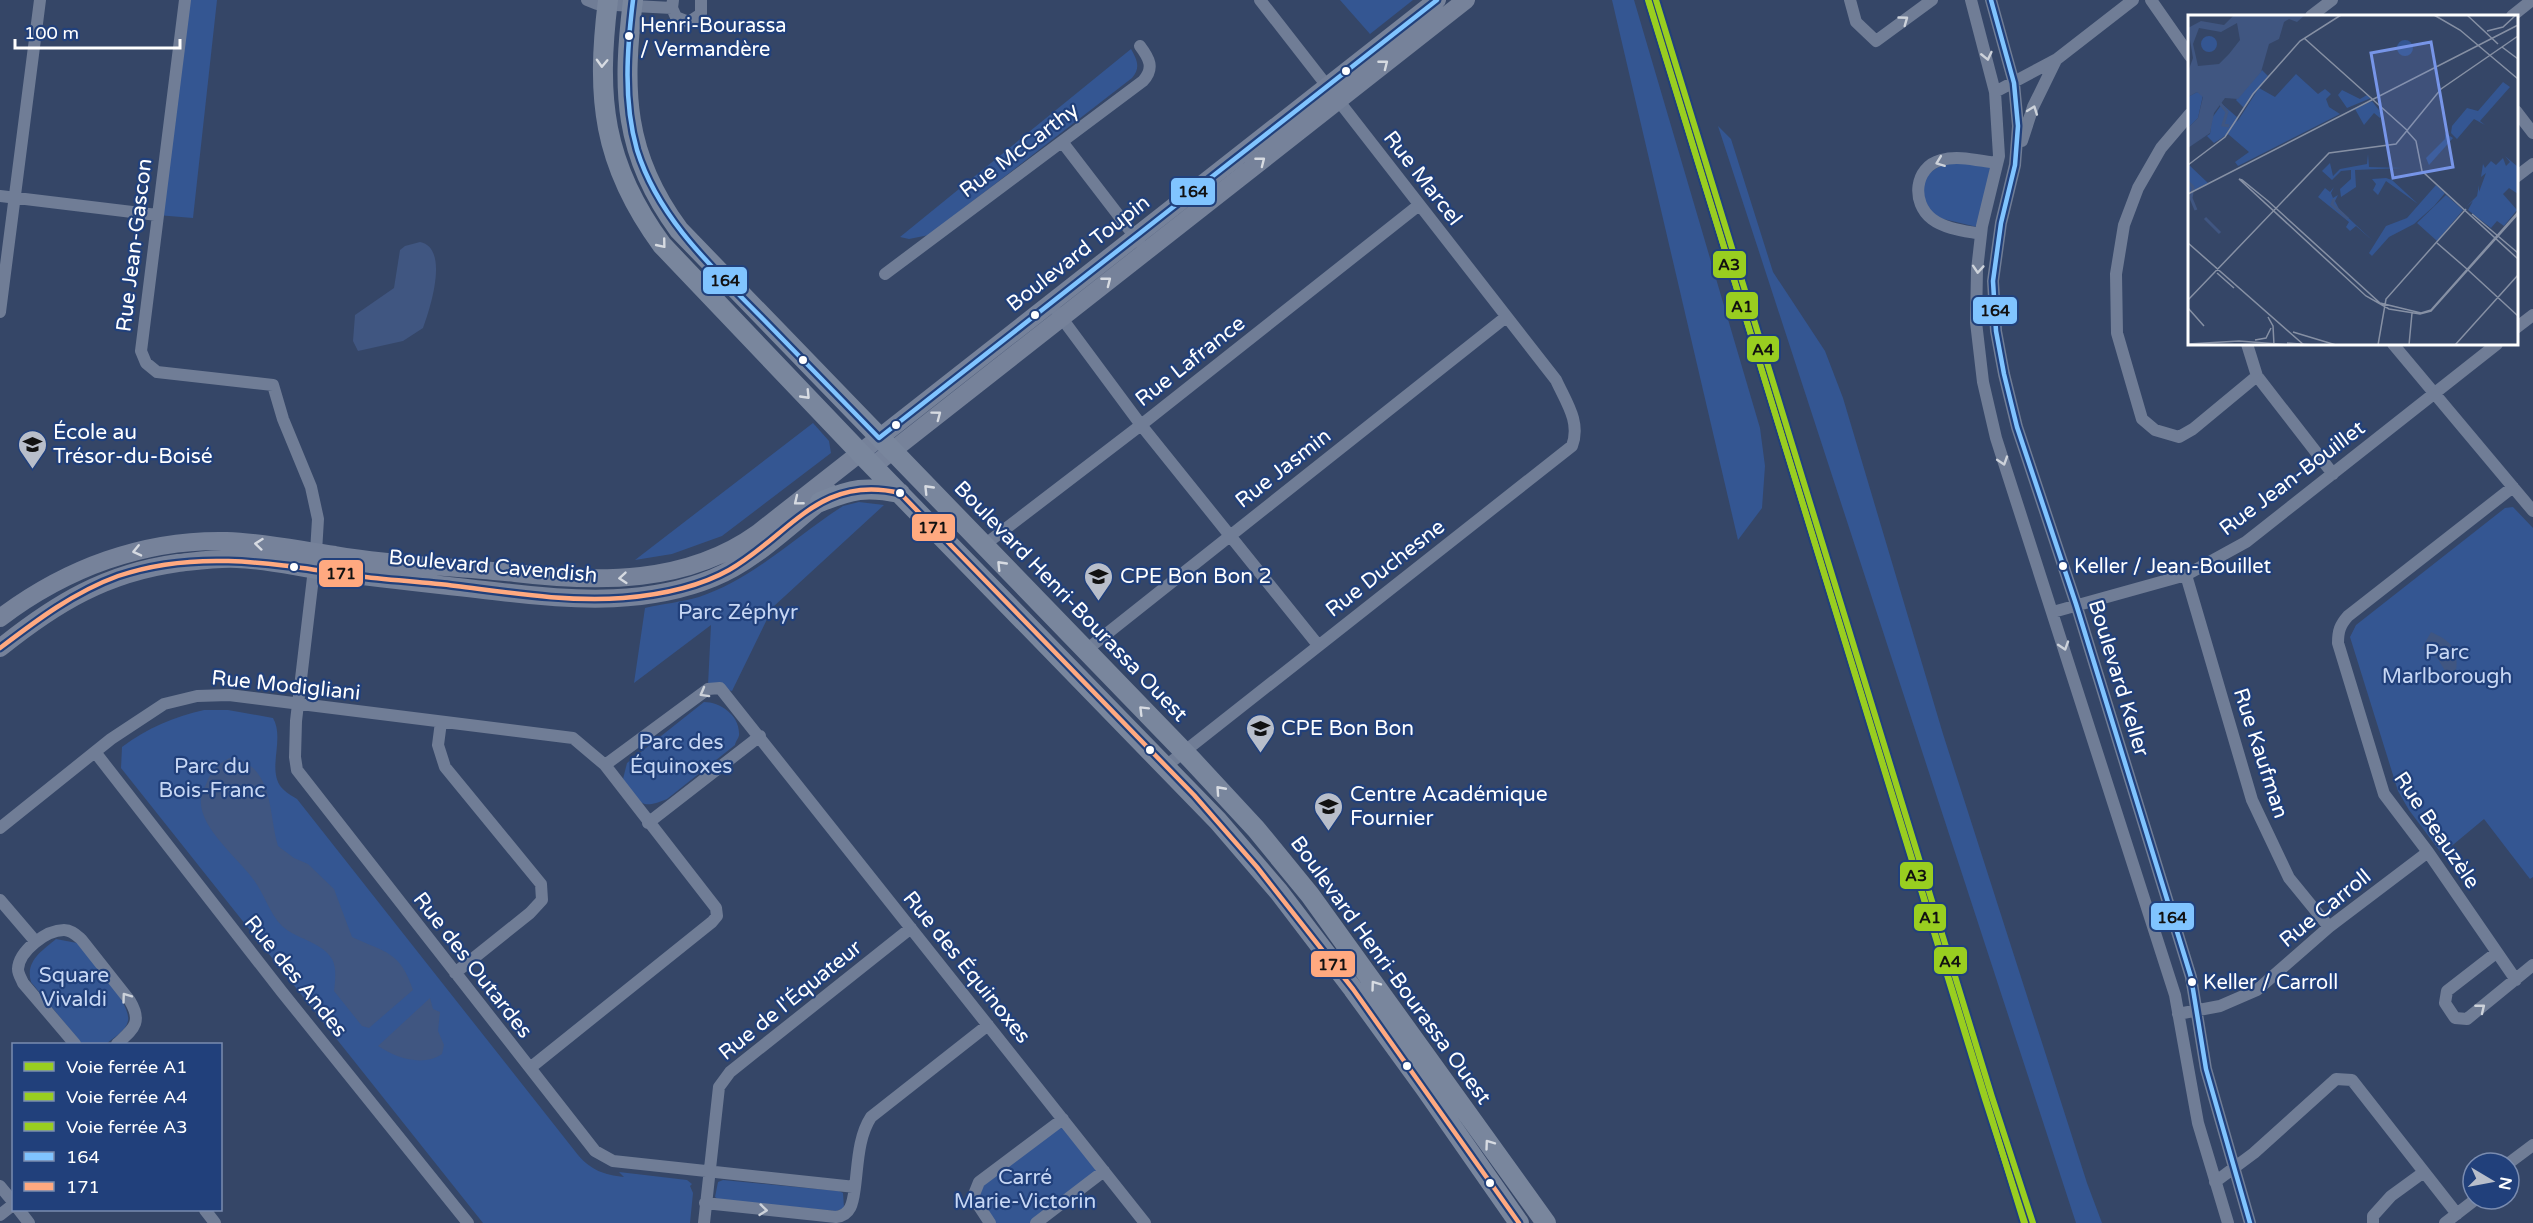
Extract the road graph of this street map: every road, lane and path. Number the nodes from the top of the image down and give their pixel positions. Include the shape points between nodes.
1 (40, 0) edge
2 (185, 0) edge
3 (587, 0) edge
4 (701, 0) edge
5 (1260, 0) edge
6 (1437, 0) edge
7 (1466, 0) edge
8 (1850, 0) edge
9 (1932, 0) edge
10 (1971, 0) edge
11 (1991, 0) edge
12 (2133, 0) edge
13 (2151, 0) edge
14 (2332, 0) edge
15 (2532, 0) edge
16 (608, 2) edge
17 (632, 3) edge
18 (673, 4) edge
19 (2312, 15) edge
20 (2513, 15) edge
21 (1140, 46) dead end
22 (2188, 53) edge
23 (2056, 59) junction
24 (2014, 83) junction
25 (1995, 92) junction
26 (1333, 93) junction
27 (2518, 112) edge
28 (2188, 116) edge
29 (2533, 133) edge
30 (1063, 143) junction
31 (1997, 163) junction
32 (2015, 163) junction
33 (2533, 164) edge
34 (2518, 176) edge
35 (0, 196) edge
36 (13, 197) junction
37 (1419, 205) junction
38 (157, 215) junction
39 (1981, 234) junction
40 (1140, 244) junction
41 (885, 274) dead end
42 (1056, 310) junction
43 (0, 312) edge
44 (1506, 317) junction
45 (2247, 345) edge
46 (2394, 345) edge
47 (2496, 345) edge
48 (2257, 376) junction
49 (1556, 380) joint
50 (273, 385) joint
51 (2434, 393) junction
52 (1141, 425) junction
53 (885, 444) junction
54 (866, 459) junction
55 (2333, 474) junction
56 (2513, 487) junction
57 (900, 493) junction
58 (820, 502) junction
59 (2533, 511) edge
60 (1230, 535) junction
61 (983, 546) junction
62 (316, 560) junction
63 (2186, 575) junction
64 (2076, 604) junction
65 (2053, 612) junction
66 (0, 618) edge
67 (1318, 645) junction
68 (0, 648) edge
69 (1085, 651) junction
70 (298, 705) junction
71 (441, 722) junction
72 (760, 736) junction
73 (94, 752) junction
74 (1184, 752) junction
75 (605, 765) junction
76 (1166, 766) junction
77 (648, 823) junction
78 (0, 828) edge
79 (2428, 852) junction
80 (0, 900) edge
81 (2329, 927) junction
82 (911, 928) junction
83 (36, 942) junction
84 (2496, 953) junction
85 (2533, 965) edge
86 (455, 974) junction
87 (2516, 980) junction
88 (2197, 1011) junction
89 (2178, 1014) junction
90 (988, 1025) junction
91 (74, 1043) edge
92 (118, 1043) edge
93 (530, 1068) junction
94 (1063, 1119) junction
95 (709, 1170) junction
96 (2234, 1170) junction
97 (1104, 1171) junction
98 (2424, 1172) junction
99 (2215, 1182) junction
100 (0, 1186) edge
101 (855, 1187) junction
102 (12, 1201) edge
103 (705, 1203) junction
104 (12, 1206) edge
105 (2461, 1211) edge
106 (2457, 1214) junction
107 (0, 1215) edge
108 (468, 1223) edge
109 (704, 1223) edge
110 (990, 1223) edge
111 (1036, 1223) edge
112 (1145, 1223) edge
113 (1519, 1223) edge
114 (1546, 1223) edge
115 (2228, 1223) edge
116 (2250, 1223) edge
117 (2373, 1223) edge
118 (2445, 1223) edge

1 - 36 street
2 - 38 street, Rue Jean-Gascon
3 - 16 street
4 - 18 street via 701,14 694,21 680,20
5 - 26 street, Rue Marcel
6 - 26 main road, Boulevard Toupin
26 -> 7 main road, Boulevard Toupin
8 -> 9 street via 1856,22 1876,40
10 -> 25 street, Boulevard Keller
11 - 24 street, Boulevard Keller
12 - 23 street
13 - 22 street
14 - 19 street
15 - 20 street
16 - 17 street
16 -> 54 main road, Boulevard Henri-Bourassa Ouest via 602,72 605,114 615,159 638,208 678,262
17 - 18 street
17 - 53 main road, Boulevard Henri-Bourassa Ouest via 626,71 630,117 641,162 659,201 696,250
21 - 30 street, Rue McCarthy via 1149,57 1150,74
23 - 24 street
32 -> 23 street via 2033,107
24 - 25 street
24 - 32 street, Boulevard Keller via 2019,126
25 - 31 street, Boulevard Keller
26 - 37 street, Rue Marcel
26 - 40 main road, Boulevard Toupin
27 - 29 street
28 - 48 street via 2161,148 2124,225 2116,274 2117,333 2142,419 2156,430 2179,437
30 - 40 street
30 - 41 street, Rue McCarthy
31 - 39 street, Boulevard Keller
31 -> 39 street via 1939,160 1926,168 1920,178 1917,197 1932,219
32 - 64 street, Boulevard Keller via 1993,281 1996,331 2017,427
33 - 34 street
35 - 36 street
36 - 38 street
36 - 43 street
37 - 44 street, Rue Marcel
37 - 52 street, Rue Lafrance
38 - 50 street, Rue Jean-Gascon via 141,351 146,363 157,372
39 -> 65 street, Boulevard Keller via 1976,322 1983,382 1996,438
40 - 42 main road, Boulevard Toupin
42 - 52 street
42 - 53 main road, Boulevard Toupin
44 - 49 street, Rue Marcel
44 - 60 street, Rue Jasmin
45 - 48 street
46 - 51 street
47 - 51 street, Rue Jean-Bouillet
48 - 55 street
49 - 67 street, Rue Duchesne via 1575,423 1572,446
50 - 62 street, Rue des Outardes via 314,498
51 - 55 street, Rue Jean-Bouillet
51 - 56 street
52 - 60 street
52 - 61 street, Rue Lafrance
53 - 54 main road, Boulevard Toupin
61 -> 53 main road, Boulevard Henri-Bourassa Ouest
54 - 57 main road, Boulevard Henri-Bourassa Ouest
54 - 58 main road, Boulevard Cavendish
54 -> 62 main road, Boulevard Cavendish via 733,549 646,576 569,579 402,563
55 - 63 street, Rue Jean-Bouillet via 2246,542
56 - 59 street
56 - 79 street, Rue Beauzèle via 2348,616 2339,628 2338,643 2381,788
57 - 58 main road via 865,488
57 - 76 main road, Boulevard Henri-Bourassa Ouest
58 - 62 main road, Boulevard Cavendish via 729,570 688,586 640,596 558,598
60 - 67 street
60 - 69 street, Rue Jasmin
69 -> 61 main road, Boulevard Henri-Bourassa Ouest
62 -> 66 main road, Boulevard Cavendish via 226,541 152,547 69,575
62 - 68 main road, Boulevard Cavendish via 225,559 138,570 70,598
62 - 70 street, Rue des Outardes
63 - 64 street, Rue Jean-Bouillet
63 - 81 street, Rue Kaufman via 2252,800 2289,878
64 - 65 street, Rue Jean-Bouillet
64 - 88 street, Boulevard Keller via 2191,977
65 -> 89 street, Boulevard Keller via 2172,983
67 - 74 street, Rue Duchesne
74 -> 69 main road, Boulevard Henri-Bourassa Ouest
70 - 71 street, Rue Modigliani
70 - 73 street, Rue Modigliani via 229,695 197,696 164,704
70 - 86 street, Rue des Outardes via 297,770
71 - 75 street, Rue Modigliani via 573,738
71 - 86 street via 438,745 445,767 541,884 542,900
72 -> 75 street, Rue des Équinoxes via 720,688 708,689
72 - 77 street
72 - 82 street, Rue des Équinoxes
73 - 78 street, Rue Modigliani
73 - 108 street, Rue des Andes
74 - 76 street, Rue Duchesne
114 -> 74 main road, Boulevard Henri-Bourassa Ouest via 1310,895 1256,829
75 - 77 street
76 - 113 main road, Boulevard Henri-Bourassa Ouest via 1240,847 1316,940
77 - 93 street via 716,908 717,916
79 - 81 street, Rue Carroll
79 - 84 street, Rue Beauzèle
80 - 83 street
81 - 88 street, Rue Carroll via 2257,990 2236,1001
82 - 90 street, Rue des Équinoxes
82 - 95 street, Rue de l'Équateur via 730,1072 719,1087
83 - 91 street via 19,962 18,972
92 -> 83 street via 137,1022 136,1012 81,939 72,931 62,930
84 - 87 street, Rue Beauzèle
84 -> 87 street via 2447,991 2445,1003 2455,1018 2467,1019
85 - 87 street
86 - 93 street, Rue des Outardes
88 - 89 street, Rue Carroll
88 - 96 street, Boulevard Keller via 2206,1069
89 - 99 street, Boulevard Keller via 2198,1123
90 - 94 street, Rue des Équinoxes
90 - 101 street via 871,1117 862,1137
93 - 95 street, Rue des Outardes via 603,1157
94 - 97 street, Rue des Équinoxes
94 - 110 street via 979,1182 973,1197
95 - 101 street, Rue des Outardes
95 - 103 street, Rue de l'Équateur
96 - 98 street via 2336,1079 2352,1080
96 - 99 street
96 - 116 street, Boulevard Keller
97 - 111 street
97 - 112 street, Rue des Équinoxes
98 - 106 street
98 - 117 street via 2391,1196 2373,1216
99 - 115 street, Boulevard Keller
100 - 102 street
103 -> 101 street via 836,1217 850,1210
103 - 109 street, Rue de l'Équateur
104 - 107 street
105 - 106 street
106 - 118 street

